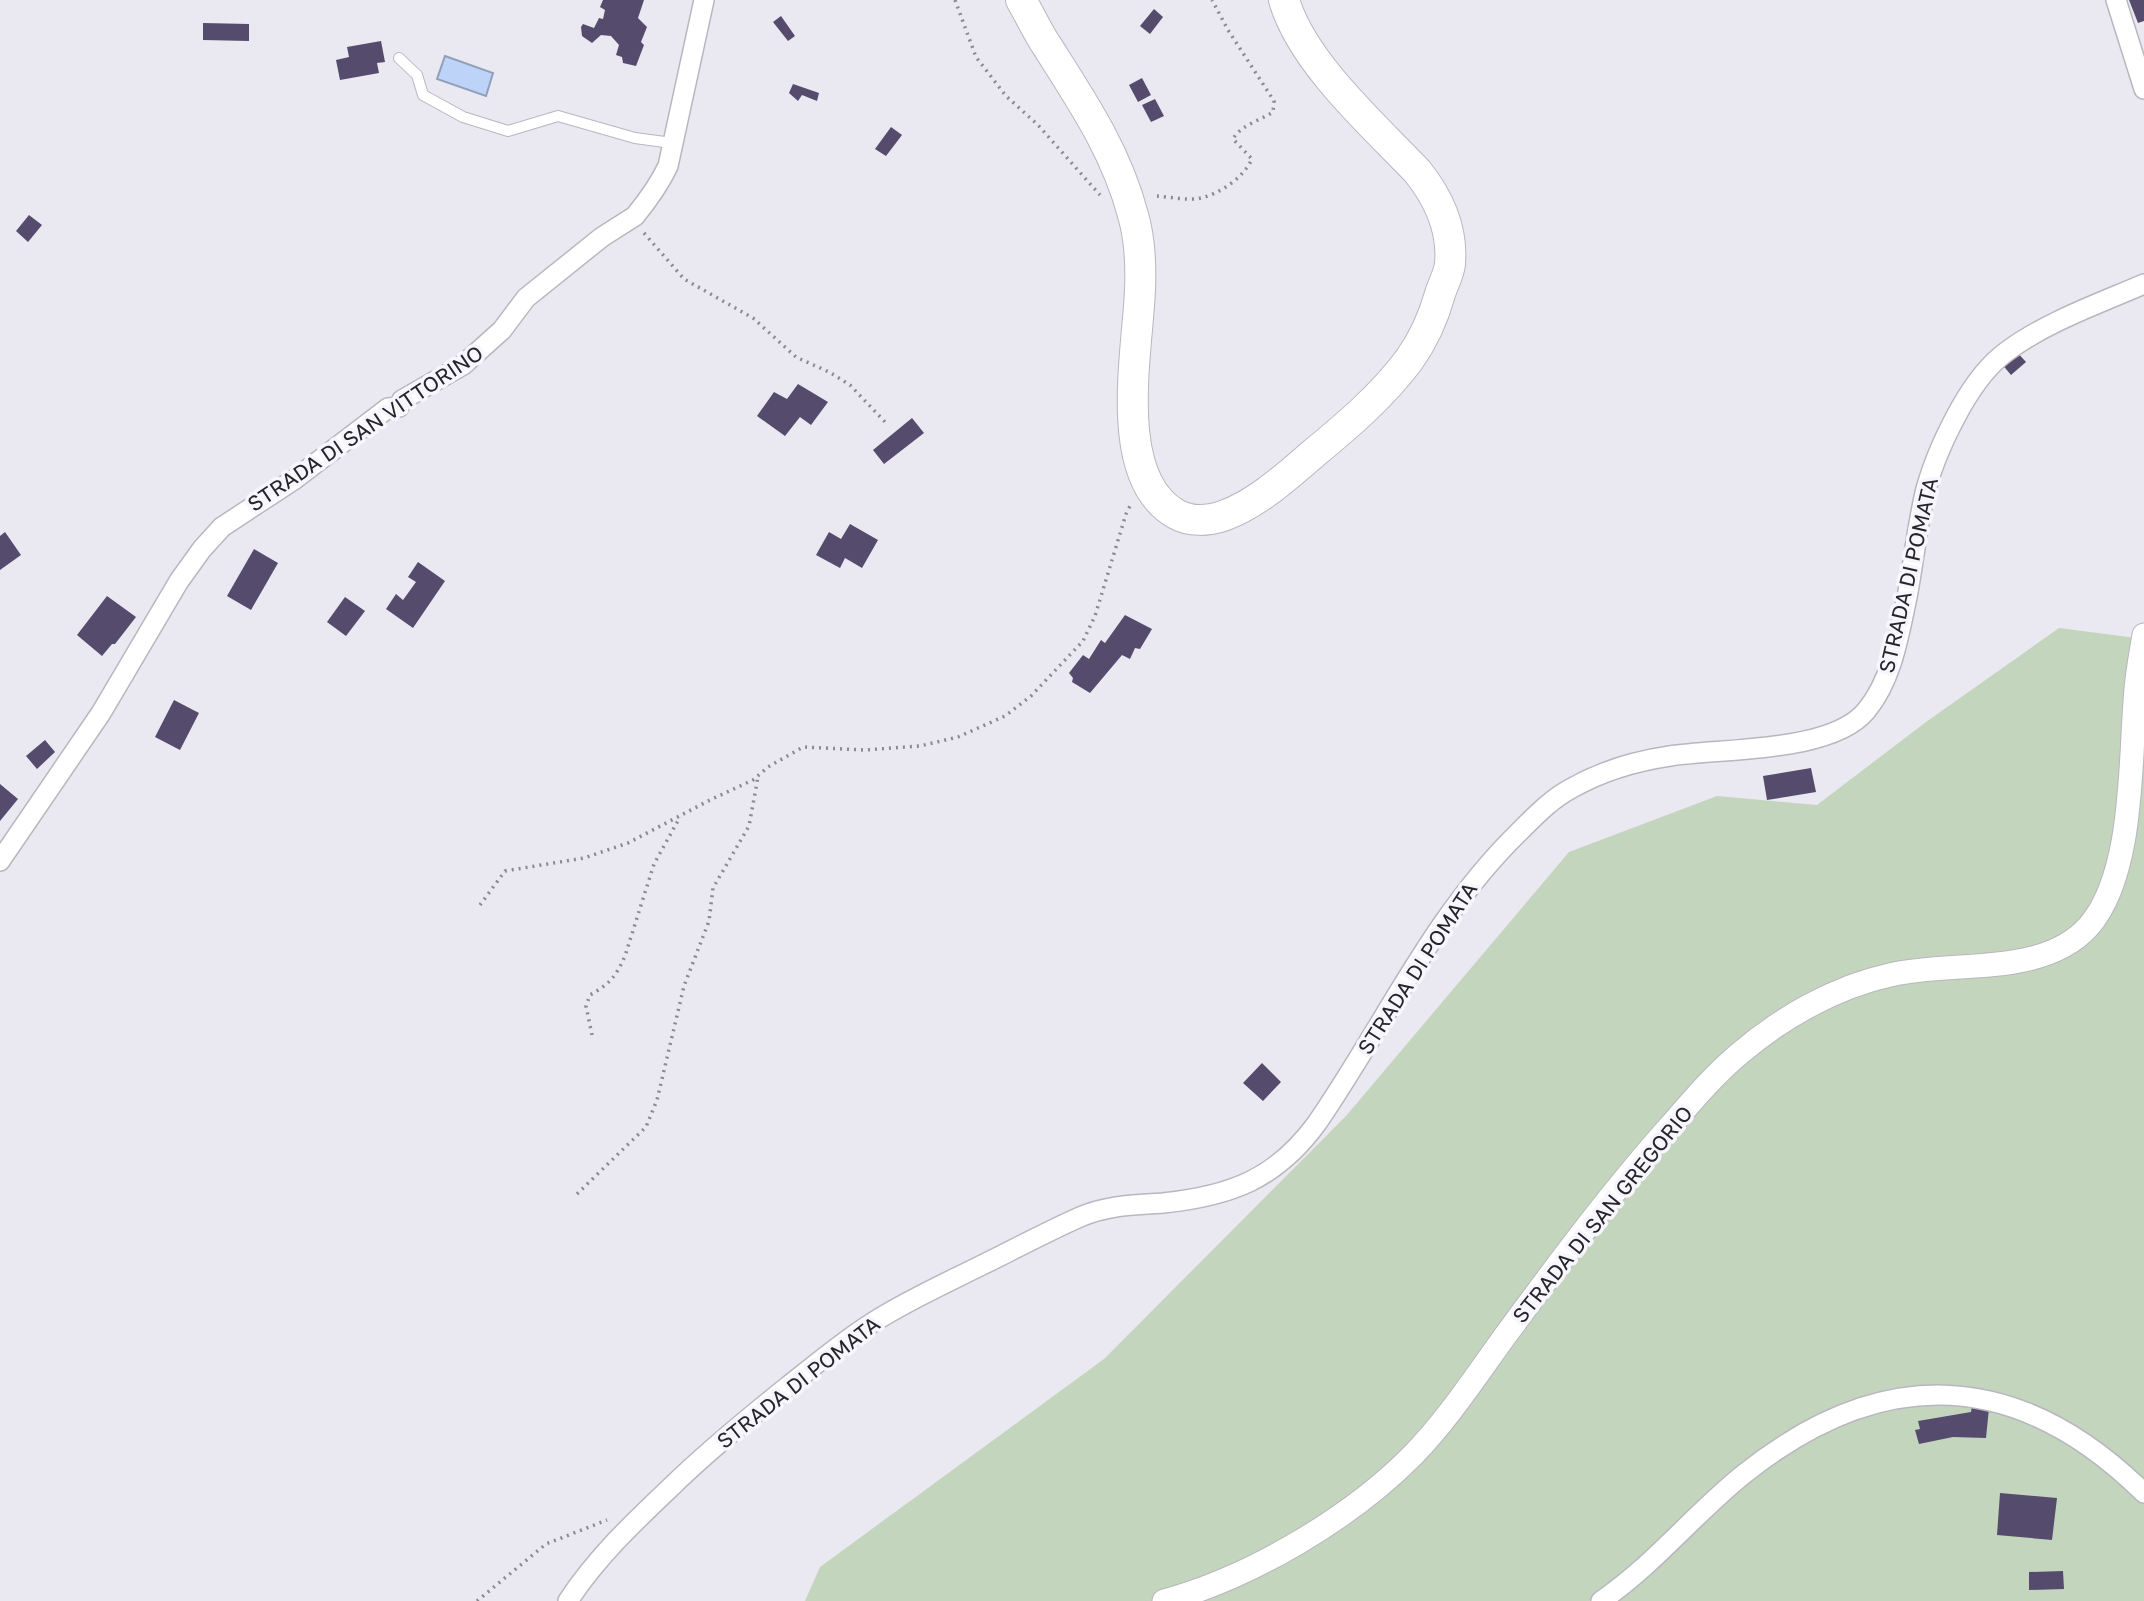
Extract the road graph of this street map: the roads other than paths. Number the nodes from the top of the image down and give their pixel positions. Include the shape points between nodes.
1 (704, 0) edge
2 (1021, 0) edge
3 (1284, 0) edge
4 (2116, 0) edge
5 (399, 58) dead end
6 (2144, 89) edge
7 (672, 143) junction
8 (2144, 284) edge
9 (2144, 635) edge
10 (0, 861) edge
11 (2144, 1493) edge
12 (568, 1601) edge
13 (1164, 1601) edge
14 (1601, 1601) edge

1 - 7 street, STRADA DI SAN VITTORINO
2 - 3 main road via 1085,103 1124,185 1137,231 1141,271 1134,354 1138,453 1157,497 1179,516 1195,520 1222,516 1265,492 1374,401 1430,328 1450,264 1441,208 1430,189 1317,63
4 - 6 street
5 - 7 lane via 417,75 423,94 463,117 508,131 558,116 635,138
7 - 10 street, STRADA DI SAN VITTORINO via 668,166 641,209 526,298 502,330 463,365 402,400 399,407 388,408 295,479 222,527 179,581 101,713
8 - 12 street, STRADA DI POMATA via 2021,341 1991,364 1974,386 1928,481 1907,597 1885,678 1856,721 1817,738 1643,761 1562,793 1471,883 1322,1117 1277,1166 1246,1184 1205,1196 1115,1206 1088,1214 871,1323 700,1460 610,1545
9 - 13 street, STRADA DI SAN GREGORIO via 2123,840 2107,896 2085,929 2059,948 2027,959 1922,969 1871,980 1814,1004 1755,1041 1721,1070 1643,1156 1441,1423 1402,1465 1303,1539 1221,1582
11 - 14 street via 2091,1446 2025,1411 1963,1396 1897,1398 1834,1419 1776,1450

